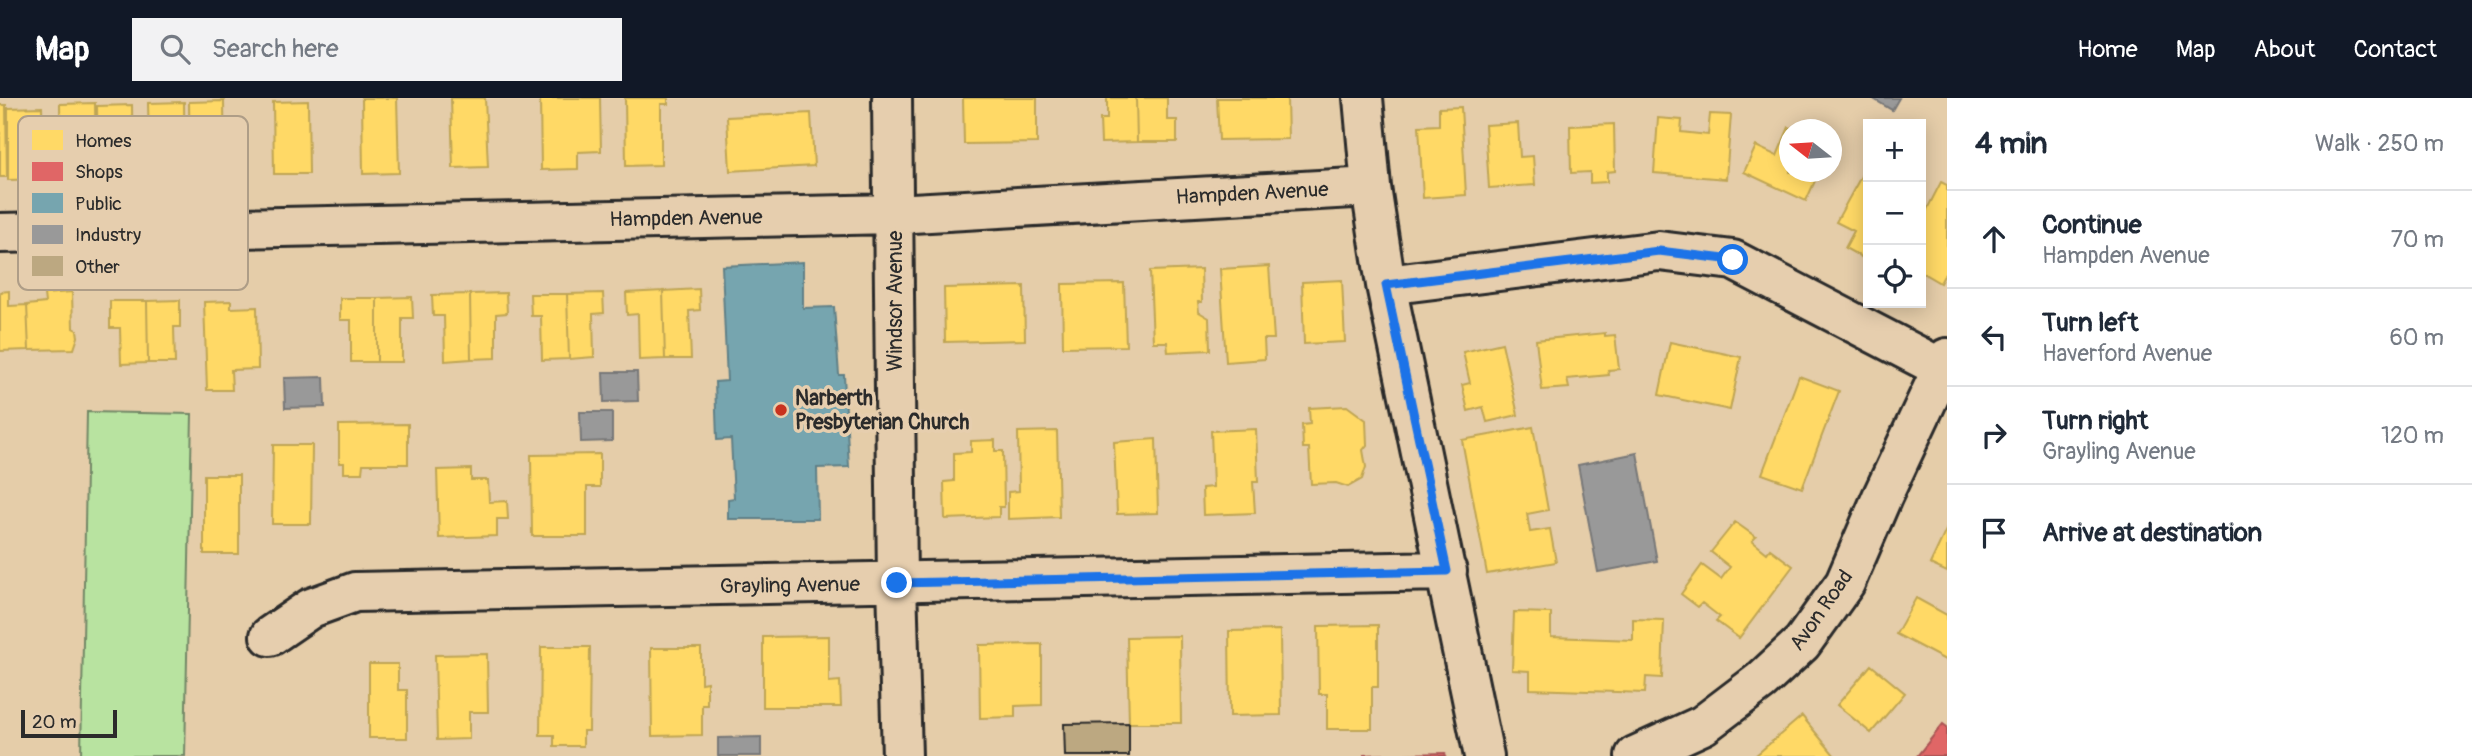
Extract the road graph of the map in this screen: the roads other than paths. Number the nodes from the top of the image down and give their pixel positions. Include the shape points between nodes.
1 (892, 98) edge
2 (1363, 98) edge
3 (1371, 187) junction
4 (895, 214) junction
5 (248, 228) edge
6 (0, 233) edge
7 (18, 233) edge
8 (1386, 285) junction
9 (1944, 363) edge
10 (1447, 571) junction
11 (897, 583) junction
12 (270, 636) dead end
13 (902, 756) edge
14 (1484, 756) edge
15 (1635, 756) edge

1 - 4 street, Windsor Avenue
2 - 3 street
3 - 4 street, Hampden Avenue
3 - 8 street
4 - 5 street, Hampden Avenue
4 - 11 street, Windsor Avenue
6 - 7 street, Hampden Avenue
8 - 9 street via 1659,251 1733,260
8 - 10 street
9 - 15 street, Avon Road via 1845,583 1802,643 1703,725
10 - 11 street, Grayling Avenue
10 - 14 street
11 - 12 street, Grayling Avenue via 355,592 311,608
11 - 13 street, Windsor Avenue

